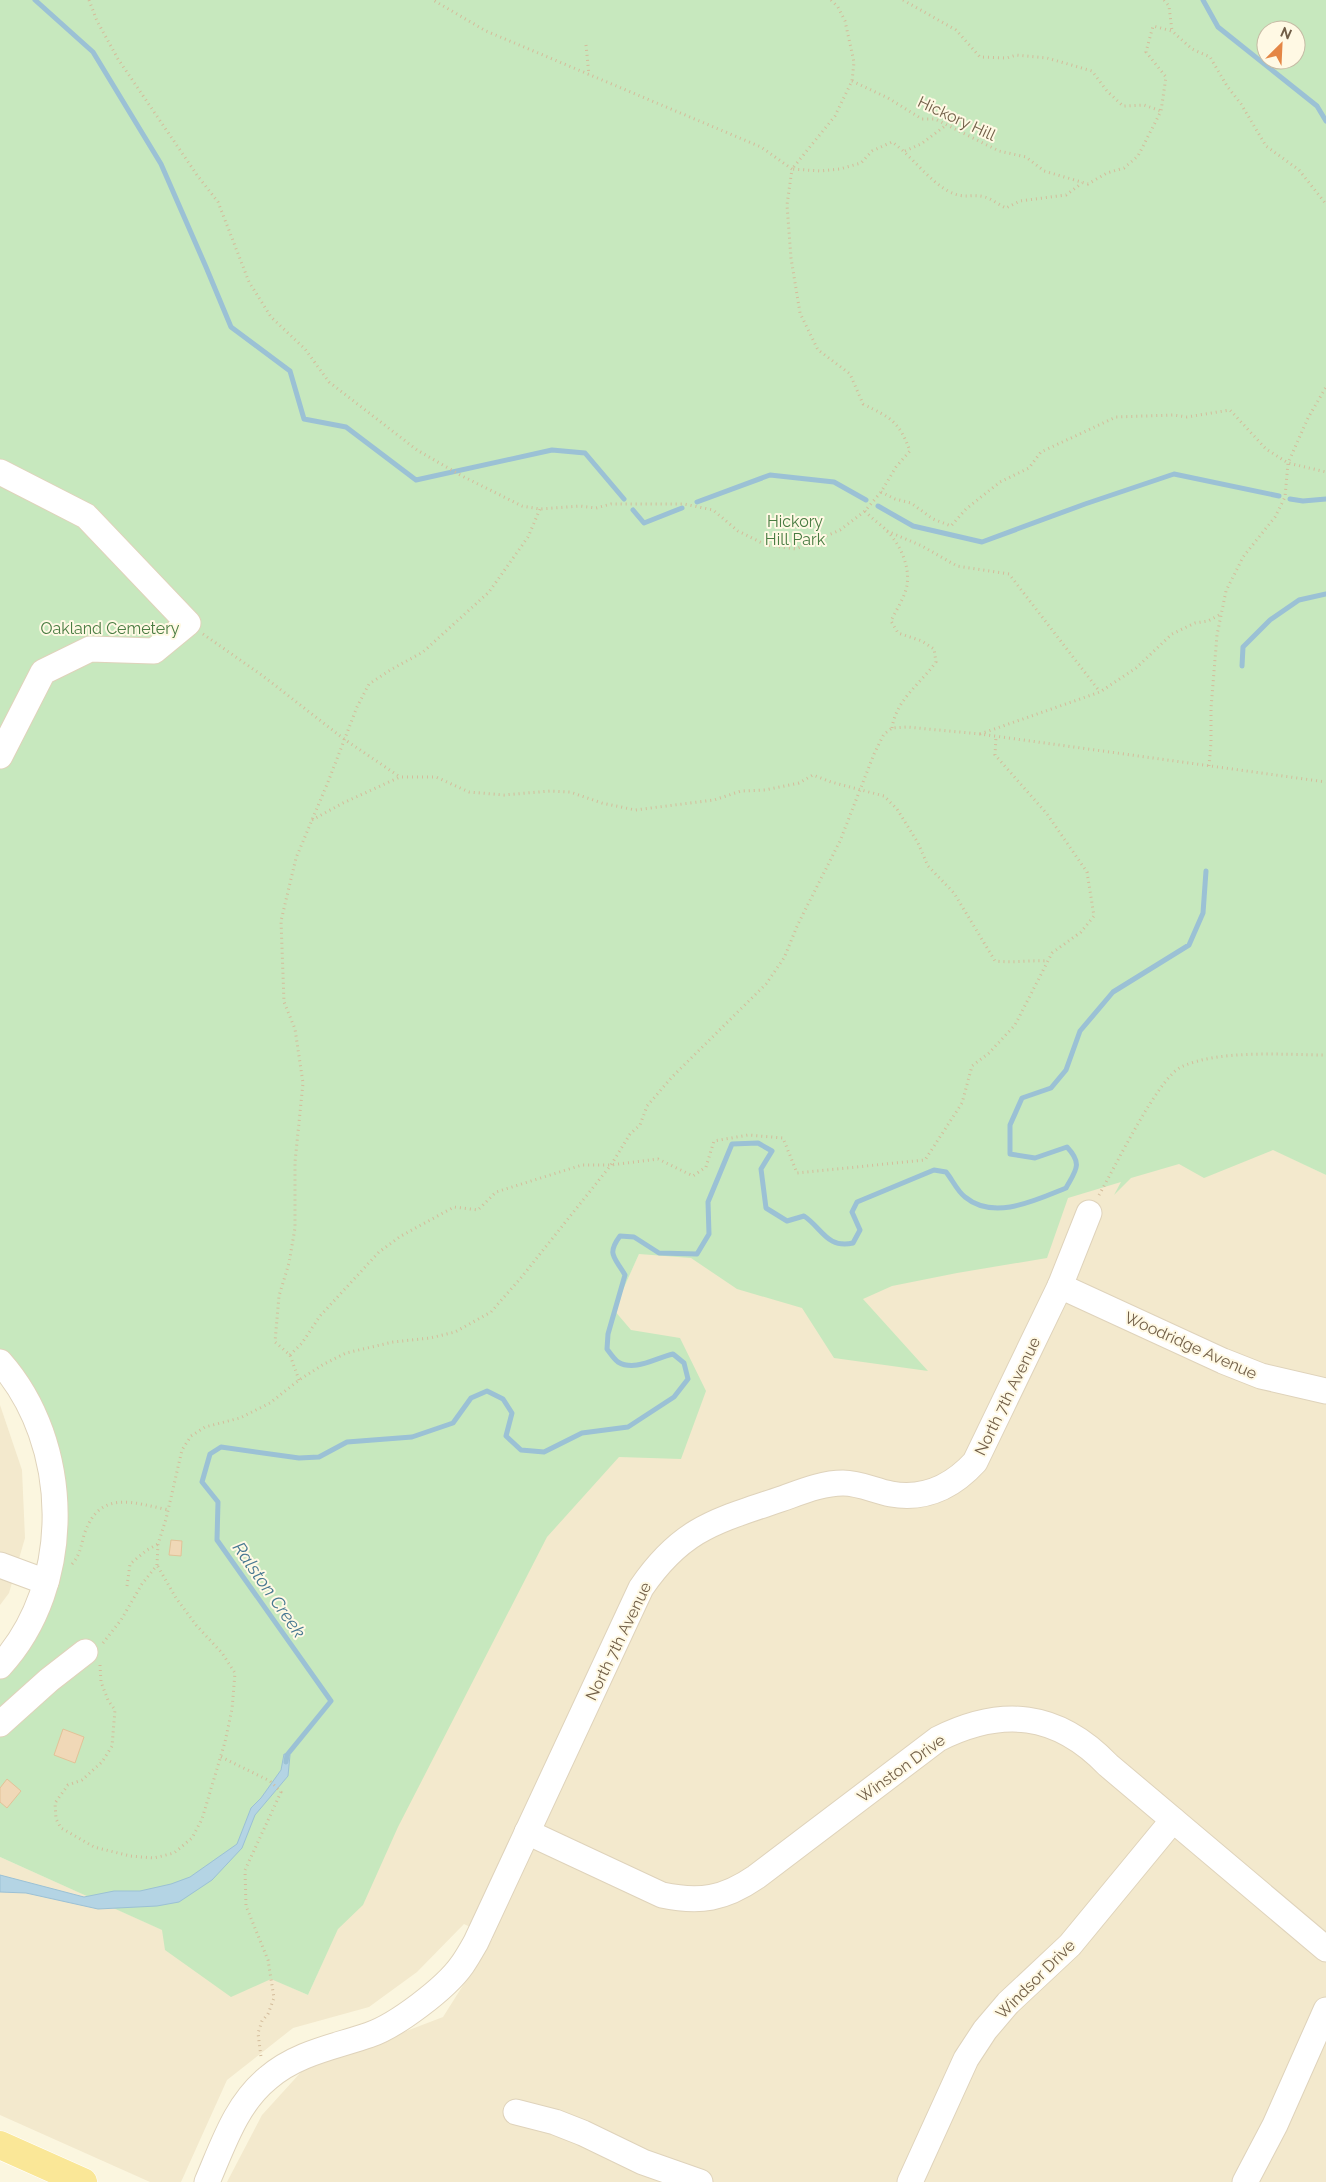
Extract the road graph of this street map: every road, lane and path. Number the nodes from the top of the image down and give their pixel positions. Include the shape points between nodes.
1 (89, 0) edge
2 (433, 0) edge
3 (830, 0) edge
4 (903, 0) edge
5 (1164, 0) edge
6 (1172, 31) junction
7 (586, 45) dead end
8 (589, 75) junction
9 (852, 80) junction
10 (1161, 112) junction
11 (945, 126) junction
12 (904, 151) junction
13 (792, 169) junction
14 (1082, 183) junction
15 (1326, 204) edge
16 (1326, 387) edge
17 (1288, 463) junction
18 (0, 472) edge
19 (1326, 472) edge
20 (882, 492) junction
21 (540, 509) junction
22 (865, 511) junction
23 (887, 531) junction
24 (1220, 615) junction
25 (188, 623) junction
26 (1100, 692) junction
27 (892, 728) junction
28 (980, 734) junction
29 (996, 736) junction
30 (344, 739) junction
31 (0, 756) edge
32 (1209, 766) junction
33 (400, 777) junction
34 (1326, 782) edge
35 (860, 790) junction
36 (312, 820) junction
37 (1047, 962) junction
38 (1326, 1055) edge
39 (611, 1165) junction
40 (1089, 1213) joint
41 (1060, 1286) junction
42 (290, 1355) junction
43 (0, 1362) edge
44 (299, 1380) junction
45 (1326, 1391) edge
46 (169, 1510) junction
47 (158, 1544) junction
48 (0, 1565) edge
49 (157, 1565) junction
50 (47, 1576) junction
51 (127, 1586) dead end
52 (94, 1653) junction
53 (0, 1666) edge
54 (0, 1724) edge
55 (221, 1757) junction
56 (1173, 1820) junction
57 (527, 1832) junction
58 (1326, 1949) edge
59 (1326, 2010) edge
60 (274, 2074) junction
61 (516, 2112) dead end
62 (0, 2145) edge
63 (83, 2182) edge
64 (207, 2182) edge
65 (700, 2182) edge
66 (910, 2182) edge
67 (1245, 2182) edge

1 - 21 path via 118,59 218,202 249,282 271,317 305,349 329,382 417,450 522,506
2 - 8 path via 486,30
3 - 9 path via 845,20 854,62
4 - 10 path via 956,30 980,57 1016,55 1047,58 1092,71 1107,92 1123,106 1144,105
5 - 6 path via 1169,6
6 - 10 path via 1153,26 1146,52 1166,78
6 - 15 path via 1192,49 1210,57 1266,146 1299,170
7 - 8 path
8 - 13 path via 761,147
9 - 11 path, Hickory Hill via 922,119 935,119
9 - 13 path via 835,116
10 - 14 path via 1138,156 1124,168 1088,184
11 - 12 path
11 - 14 path, Hickory Hill via 999,151 1026,157 1044,170
12 - 13 path via 892,142 872,151 862,162 840,170
12 - 14 path via 946,190 961,197 985,197 1006,208 1020,202 1066,195
13 - 20 path via 787,204 800,313 818,350 850,374 863,404 890,417 903,433 910,451 896,467
16 - 17 path
17 - 19 path
17 - 20 path via 1266,449 1230,410 1187,417 1116,417 1042,452 1029,468 982,495 951,526 933,519 911,503
17 - 24 path via 1285,496 1275,517 1243,557 1226,591
18 - 25 street via 86,516
20 - 22 path
21 - 22 path via 596,508 611,504 684,504 713,510 738,531 766,545 796,549 840,530
21 - 30 path via 528,537 489,592 423,652 369,684
22 - 23 path
23 - 26 path via 957,566 1009,574
23 - 27 path via 902,553 907,568 907,587 891,621 898,633 934,649 936,662 902,702 893,718
24 - 26 path via 1172,634 1136,668
24 - 32 path
25 - 30 path
25 - 31 street via 154,651 90,649 43,672
26 - 28 path
27 - 28 path
27 - 35 path via 884,734
28 - 29 path
29 - 32 path
29 - 37 path via 995,755 1046,814 1087,872 1094,916 1081,932 1052,953
30 - 33 path
30 - 36 path
32 - 34 path
33 - 35 path via 436,777 469,792 504,795 570,792 635,810 714,800 741,791 799,783 814,775
33 - 36 path
35 - 37 path via 884,796 898,809 928,866 954,893 995,961
35 - 39 path via 840,841 784,958 766,984 672,1077 648,1106 640,1124
36 - 42 path via 296,858 281,921 284,1002 296,1029 303,1083 294,1162 295,1228 276,1318 275,1342
37 - 39 path via 1015,1025 972,1066 962,1103 925,1160 796,1173 783,1138 748,1135 714,1141 706,1167 693,1176 658,1159
38 - 40 path via 1224,1056 1180,1067 1151,1102
39 - 42 path via 582,1165 496,1192 478,1210 454,1207 401,1236 379,1252 320,1316
39 - 44 path via 490,1312 455,1332 346,1354
40 - 41 street, North 7th Avenue
41 - 45 street, Woodridge Avenue via 1261,1376
41 - 57 street, North 7th Avenue via 981,1452 963,1475 928,1493 908,1495 890,1494 857,1484 822,1485 712,1523 675,1547 641,1588
42 - 44 path
43 - 50 street via 24,1396 49,1455 56,1519
44 - 46 path via 270,1403 240,1418 205,1427 191,1436 182,1450
46 - 47 path
46 - 50 path via 131,1502 110,1503 97,1512 88,1525 80,1554 73,1564
47 - 49 path
47 - 51 path via 130,1564
48 - 50 street
49 - 52 path
49 - 55 path via 196,1626 222,1653 235,1673 232,1709
50 - 53 street via 37,1606
52 - 54 street via 49,1680
52 - 55 path via 108,1700 115,1710 112,1746 102,1762 82,1780 68,1785 55,1803 56,1819 61,1828 94,1847 114,1853 154,1858 174,1853 192,1838 202,1819
55 - 60 path via 270,1781 281,1792 245,1870 246,1906 268,1960 272,1980 274,1998 258,2033 261,2057
56 - 57 street, Winston Drive via 1078,1739 1058,1728 1010,1719 988,1720 962,1727 938,1739 756,1876 721,1896 682,1899 662,1895
56 - 58 street, Winston Drive
56 - 66 street, Windsor Drive via 1070,1945 1008,2003 985,2030 966,2060
57 - 60 street, North 7th Avenue via 476,1942 447,1982 399,2020 372,2035 310,2053
59 - 67 street via 1275,2125
60 - 64 street, North 7th Avenue via 250,2096 237,2116
61 - 65 street via 583,2132 643,2162
62 - 63 main road

